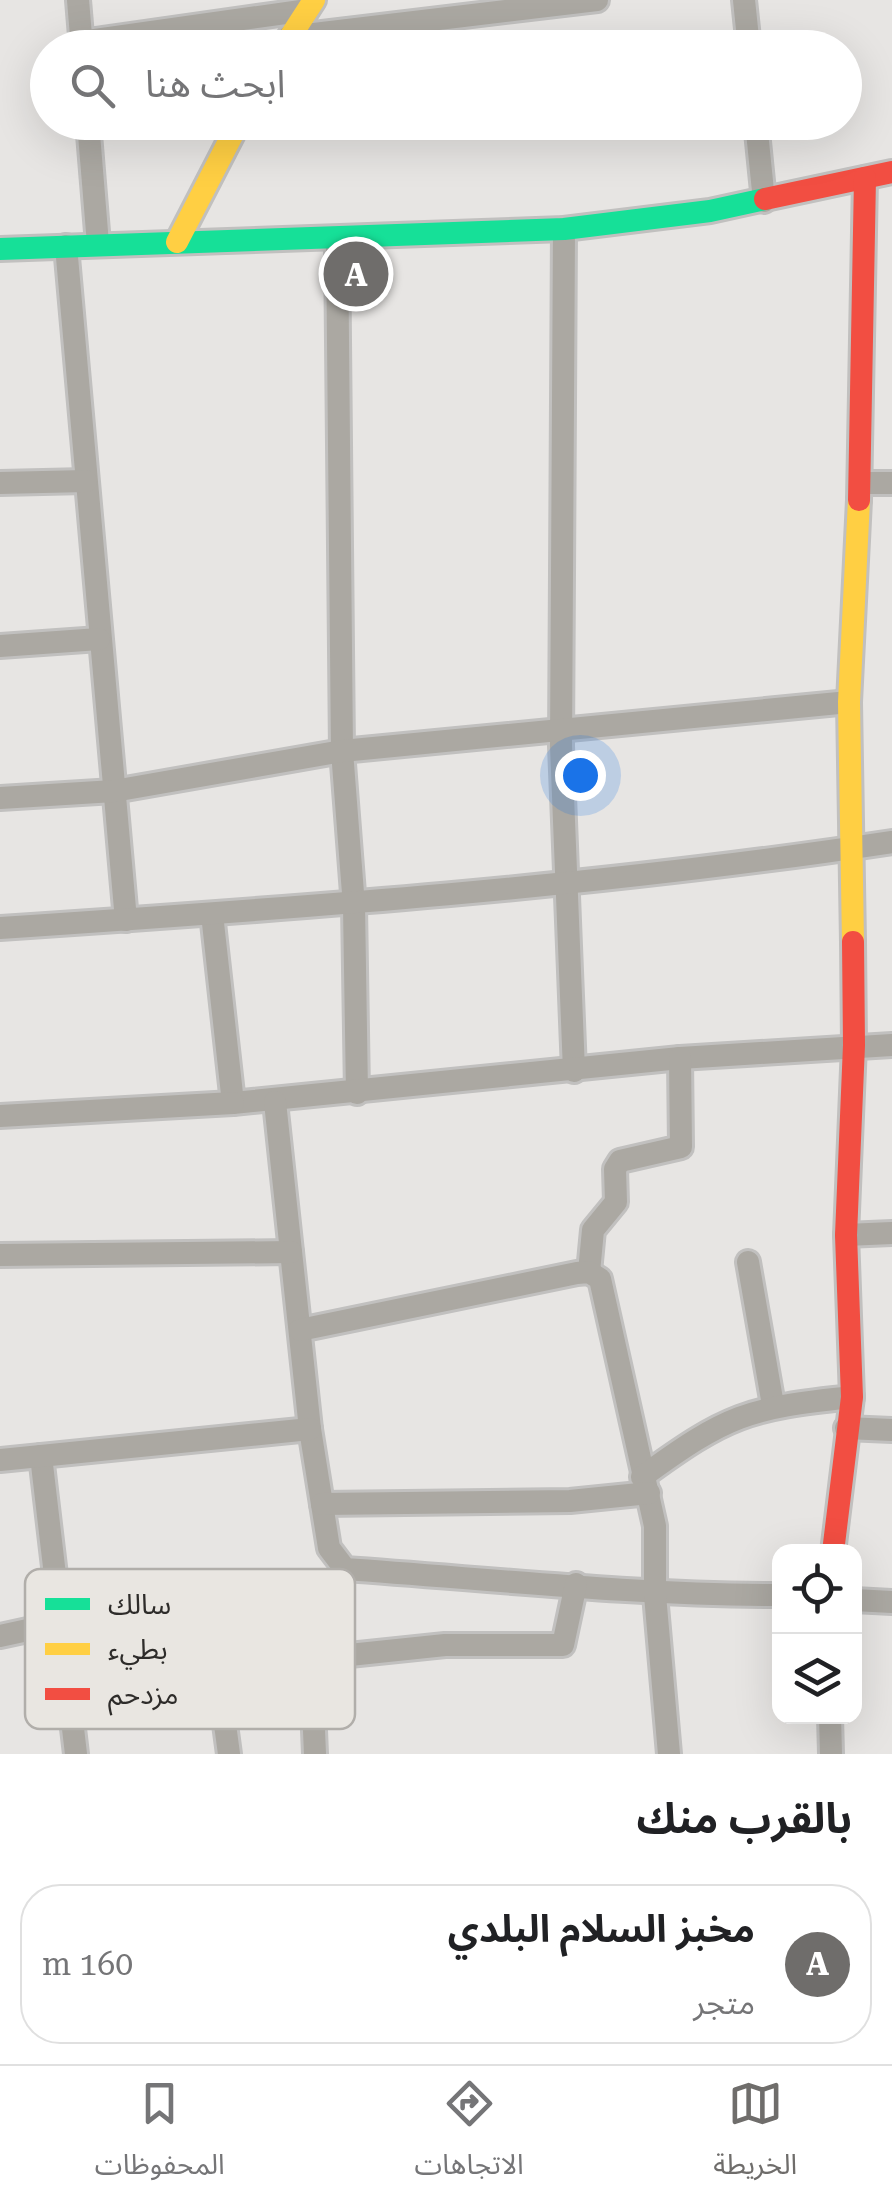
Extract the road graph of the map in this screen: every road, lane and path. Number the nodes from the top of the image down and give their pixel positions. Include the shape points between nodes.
1 (78, 0) edge
2 (597, 0) edge
3 (744, 0) edge
4 (311, 5) edge
5 (81, 30) edge
6 (168, 30) edge
7 (294, 30) edge
8 (375, 30) edge
9 (746, 30) edge
10 (89, 140) edge
11 (230, 140) edge
12 (758, 140) edge
13 (892, 172) edge
14 (865, 178) junction
15 (764, 201) junction
16 (564, 229) junction
17 (337, 238) junction
18 (177, 242) junction
19 (98, 244) junction
20 (66, 246) junction
21 (0, 249) edge
22 (86, 481) junction
23 (860, 482) junction
24 (0, 483) edge
25 (892, 483) edge
26 (100, 639) junction
27 (0, 646) edge
28 (849, 702) junction
29 (563, 732) junction
30 (342, 752) junction
31 (114, 791) junction
32 (0, 798) edge
33 (892, 842) edge
34 (848, 848) junction
35 (564, 885) junction
36 (354, 906) junction
37 (212, 914) junction
38 (126, 920) junction
39 (0, 928) edge
40 (892, 1044) edge
41 (854, 1046) junction
42 (680, 1058) junction
43 (574, 1071) junction
44 (358, 1093) junction
45 (275, 1102) junction
46 (233, 1103) junction
47 (0, 1116) edge
48 (892, 1233) edge
49 (846, 1236) junction
50 (292, 1252) junction
51 (0, 1255) edge
52 (748, 1262) dead end
53 (589, 1272) junction
54 (300, 1330) junction
55 (852, 1397) junction
56 (774, 1405) junction
57 (846, 1428) junction
58 (310, 1429) junction
59 (892, 1430) edge
60 (41, 1456) junction
61 (0, 1460) edge
62 (646, 1485) junction
63 (322, 1504) junction
64 (834, 1544) edge
65 (54, 1569) edge
66 (344, 1569) edge
67 (355, 1571) edge
68 (576, 1584) junction
69 (655, 1595) junction
70 (772, 1595) edge
71 (862, 1600) edge
72 (892, 1602) edge
73 (25, 1631) edge
74 (0, 1636) edge
75 (355, 1654) edge
76 (830, 1724) edge
77 (73, 1729) edge
78 (226, 1729) edge
79 (314, 1729) edge
80 (76, 1754) edge
81 (229, 1754) edge
82 (315, 1754) edge
83 (669, 1754) edge
84 (831, 1754) edge

1 - 5 street
2 - 8 street
3 - 9 street
4 - 6 street
4 - 7 street
10 - 19 street
11 - 18 street
12 - 15 street
13 - 14 street
14 - 15 street
14 - 23 street
15 - 16 street
16 - 17 street
16 - 29 street
17 - 18 street
17 - 30 street
18 - 19 street
19 - 20 street
20 - 21 street
20 - 22 street
22 - 24 street
22 - 26 street
23 - 25 street
23 - 28 street
26 - 27 street
26 - 31 street
28 - 29 street
28 - 34 street
29 - 30 street
29 - 35 street
30 - 31 street
30 - 36 street
31 - 32 street
31 - 38 street
33 - 34 street
34 - 35 street
34 - 41 street
35 - 36 street
35 - 43 street
36 - 37 street
36 - 44 street
37 - 38 street
37 - 46 street
38 - 39 street
40 - 41 street
41 - 42 street
41 - 49 street
42 - 43 street
42 - 53 street via 681,1147 620,1162 616,1202 593,1230
43 - 44 street
44 - 45 street
45 - 46 street
45 - 50 street
46 - 47 street
48 - 49 street
49 - 55 street
50 - 51 street
50 - 54 street
52 - 56 street
53 - 54 street
53 - 62 street via 600,1279
54 - 58 street
55 - 56 street
55 - 57 street
56 - 62 street via 701,1432
57 - 59 street
57 - 64 street
58 - 60 street
58 - 63 street
60 - 61 street
60 - 65 street
62 - 63 street via 570,1501
62 - 69 street via 655,1526
63 - 66 street via 329,1548
67 - 68 street
68 - 69 street
68 - 75 street via 564,1646 445,1645
69 - 70 street
69 - 83 street
71 - 72 street
73 - 74 street
76 - 84 street
77 - 80 street
78 - 81 street
79 - 82 street

